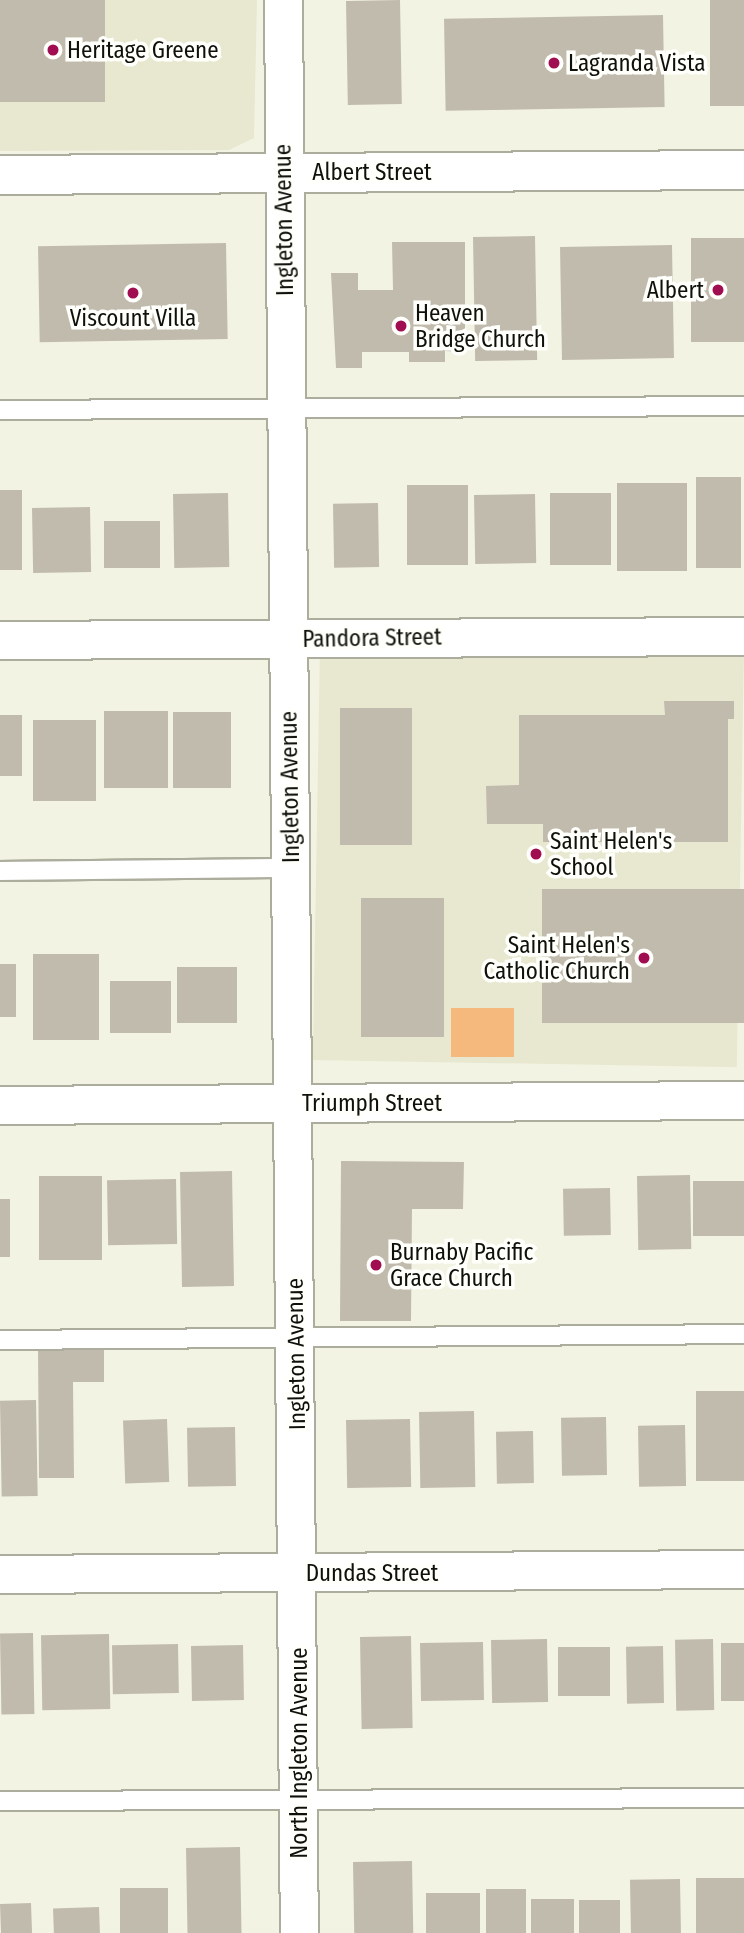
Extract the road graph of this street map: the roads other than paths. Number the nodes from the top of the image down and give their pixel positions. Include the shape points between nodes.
1 (283, 0) edge
2 (744, 170) edge
3 (283, 173) junction
4 (0, 175) edge
5 (744, 406) edge
6 (0, 410) edge
7 (286, 410) junction
8 (744, 636) edge
9 (288, 639) junction
10 (0, 640) edge
11 (292, 868) junction
12 (0, 871) edge
13 (744, 1100) edge
14 (293, 1103) junction
15 (0, 1104) edge
16 (744, 1334) edge
17 (296, 1336) junction
18 (0, 1340) edge
19 (744, 1569) edge
20 (299, 1573) junction
21 (0, 1574) edge
22 (744, 1798) edge
23 (300, 1799) junction
24 (0, 1801) edge
25 (299, 1933) edge

1 - 3 street, Ingleton Avenue
2 - 3 street, Albert Street
3 - 4 street, Albert Street
3 - 7 street, Ingleton Avenue
5 - 7 lane
6 - 7 lane
7 - 9 street, Ingleton Avenue
8 - 9 street, Pandora Street
9 - 10 street, Pandora Street
9 - 11 street, Ingleton Avenue
11 - 12 lane
11 - 14 street, Ingleton Avenue
13 - 14 street, Triumph Street
14 - 15 street, Triumph Street
14 - 17 street, Ingleton Avenue
16 - 17 lane
17 - 18 lane
17 - 20 street, Ingleton Avenue
19 - 20 street, Dundas Street
20 - 21 street, Dundas Street
20 - 23 street, North Ingleton Avenue
22 - 23 lane
23 - 24 lane
23 - 25 street, North Ingleton Avenue

